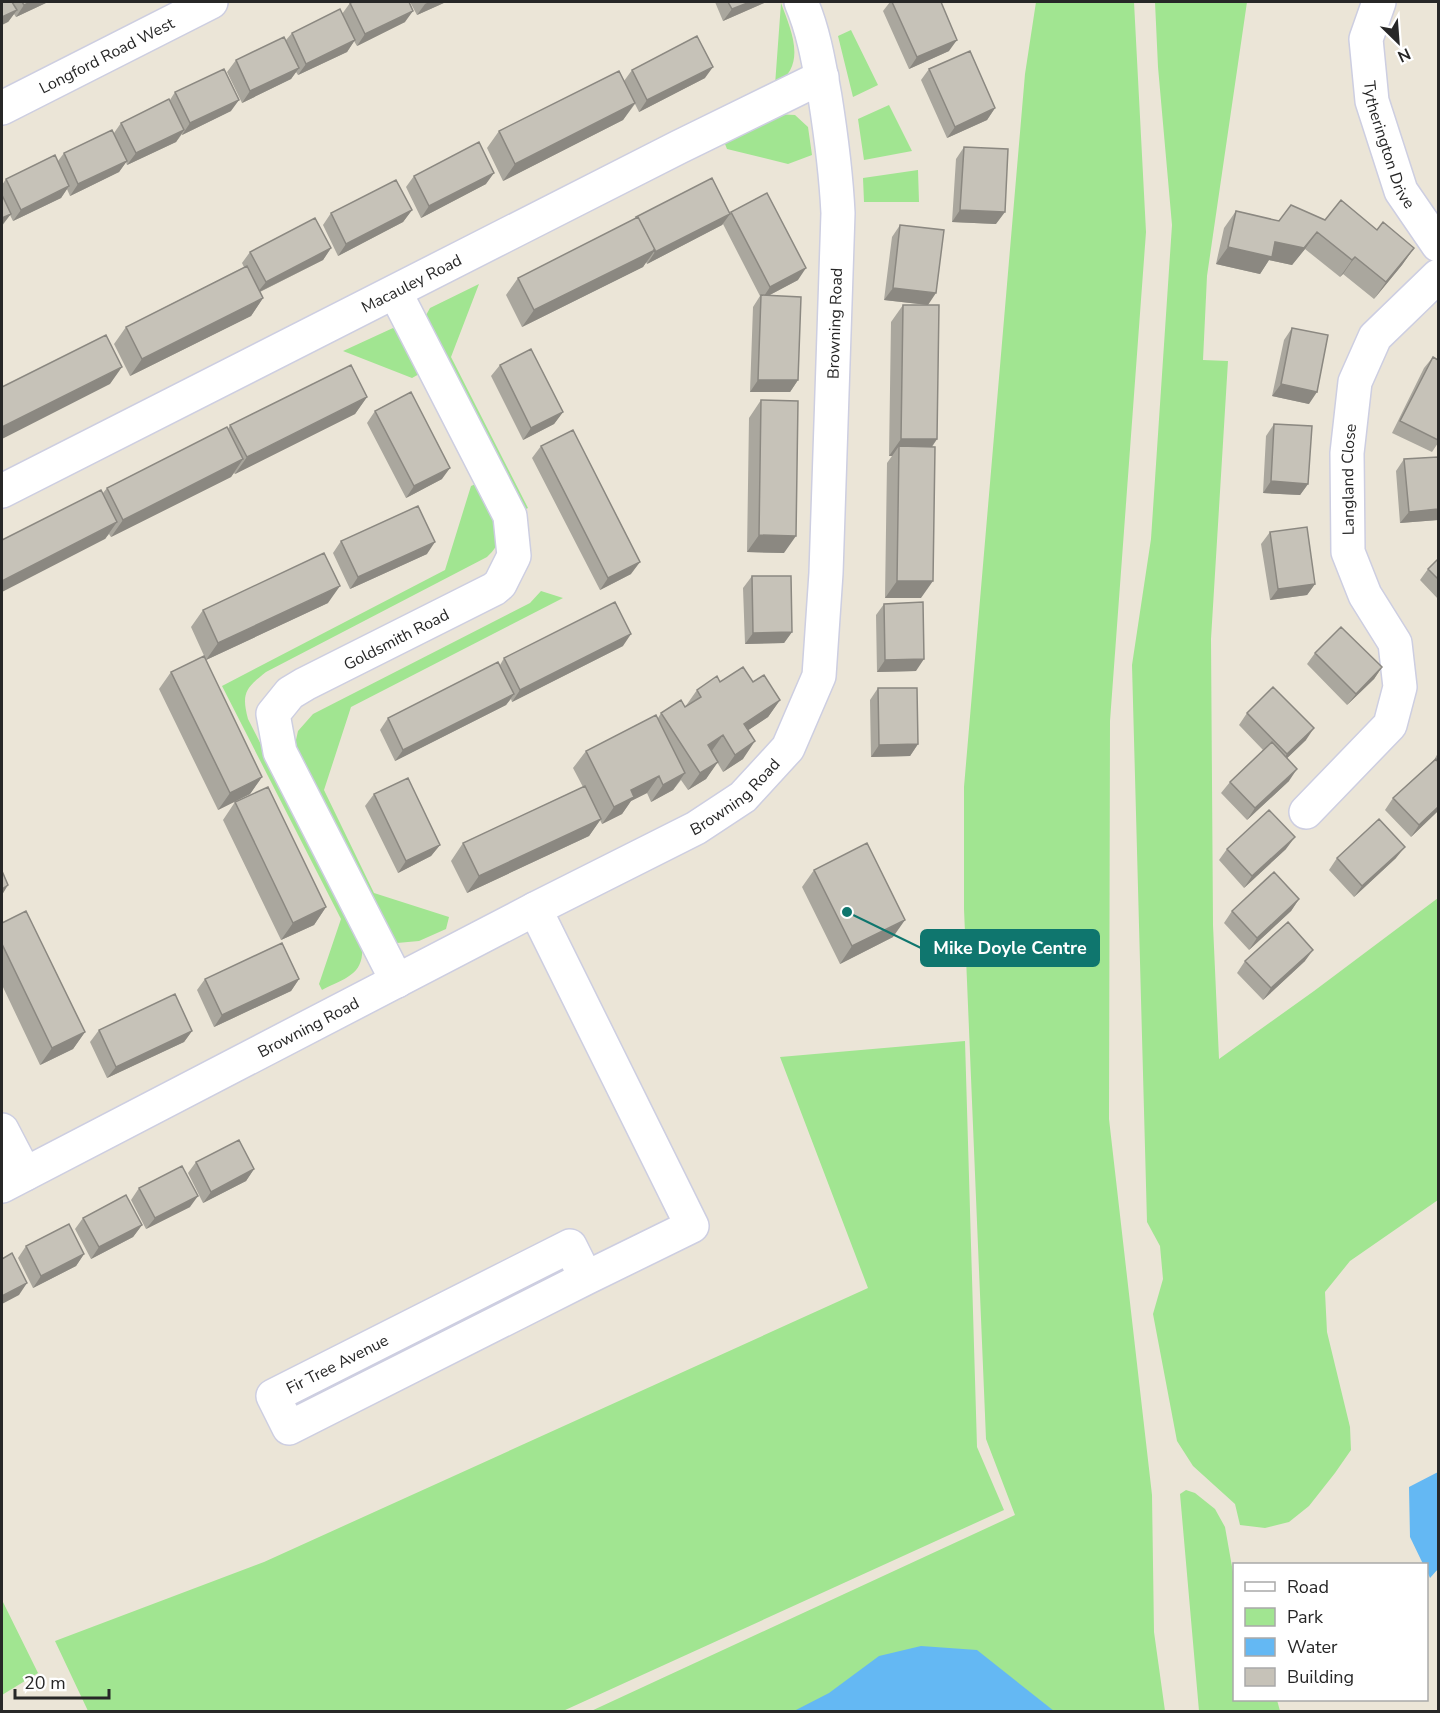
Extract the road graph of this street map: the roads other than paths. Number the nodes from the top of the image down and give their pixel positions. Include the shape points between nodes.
1 (211, 2) edge
2 (801, 2) edge
3 (1379, 2) edge
4 (822, 77) junction
5 (2, 108) edge
6 (1438, 245) edge
7 (1438, 276) edge
8 (395, 291) junction
9 (2, 491) edge
10 (1306, 812) dead end
11 (535, 909) junction
12 (397, 981) junction
13 (2, 1130) edge
14 (13, 1180) edge
15 (586, 1278) junction

1 - 5 street, Longford Road West
2 - 4 street, Browning Road via 811,26
3 - 6 street, Tytherington Drive via 1366,39 1372,101 1401,191
4 - 8 street, Macauley Road
4 - 11 street, Browning Road via 838,213 819,676 788,748 742,797 696,828
7 - 10 street, Langland Close via 1375,337 1355,382 1347,453 1348,552 1365,594 1395,643 1400,687 1390,725
8 - 9 street, Macauley Road
8 - 12 street, Goldsmith Road via 510,516 514,556 494,589 305,684 290,693 273,714 280,752
11 - 12 street, Browning Road
11 - 15 street, Fir Tree Avenue via 692,1226
12 - 14 street, Browning Road
13 - 14 street
15 - 15 street, Fir Tree Avenue via 289,1428 273,1396 570,1246

